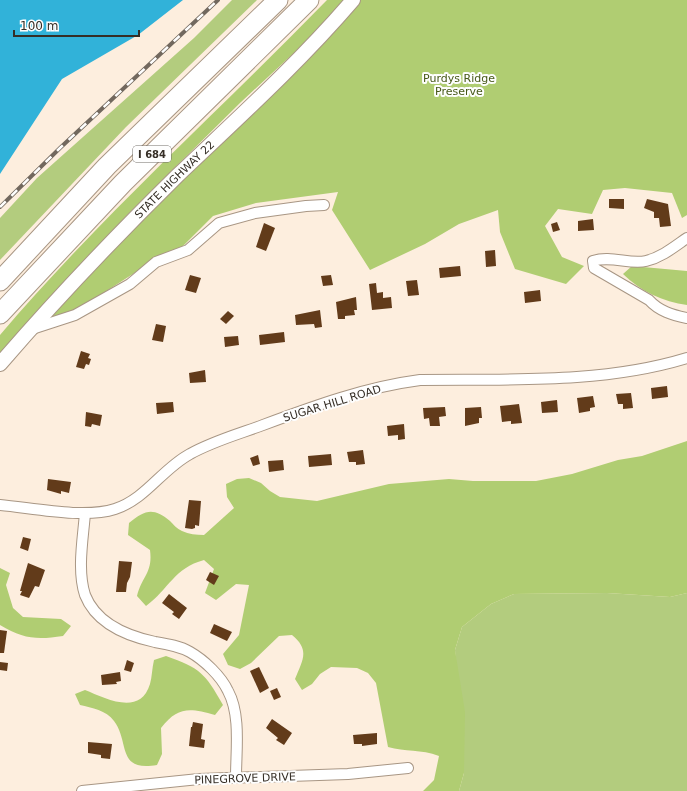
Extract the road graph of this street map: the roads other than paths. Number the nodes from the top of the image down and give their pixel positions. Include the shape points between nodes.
1 (278, 0) edge
2 (309, 0) edge
3 (353, 0) edge
4 (324, 205) dead end
5 (687, 238) edge
6 (0, 280) edge
7 (0, 314) edge
8 (687, 318) edge
9 (30, 330) junction
10 (687, 358) edge
11 (0, 364) edge
12 (0, 505) edge
13 (85, 513) junction
14 (408, 768) dead end
15 (236, 778) junction
16 (82, 791) edge

1 - 6 highway, I 684 via 107,166
2 - 7 highway, I 684 via 123,183
3 - 9 main road, STATE HIGHWAY 22 via 141,213
4 - 9 street via 254,213 219,223 188,250 156,262 130,284 75,315
5 - 8 street via 666,253 645,261 602,258 592,261 594,268 649,300 656,308
9 - 11 main road, STATE HIGHWAY 22
10 - 13 street, SUGAR HILL ROAD via 623,372 551,378 420,380 372,389 209,444 188,454 132,502 102,512
12 - 13 street, SUGAR HILL ROAD
13 - 15 street via 82,571 85,594 94,612 112,626 132,636 189,651 222,680 229,691 235,710
14 - 15 street, PINEGROVE DRIVE via 348,774
15 - 16 street, PINEGROVE DRIVE

